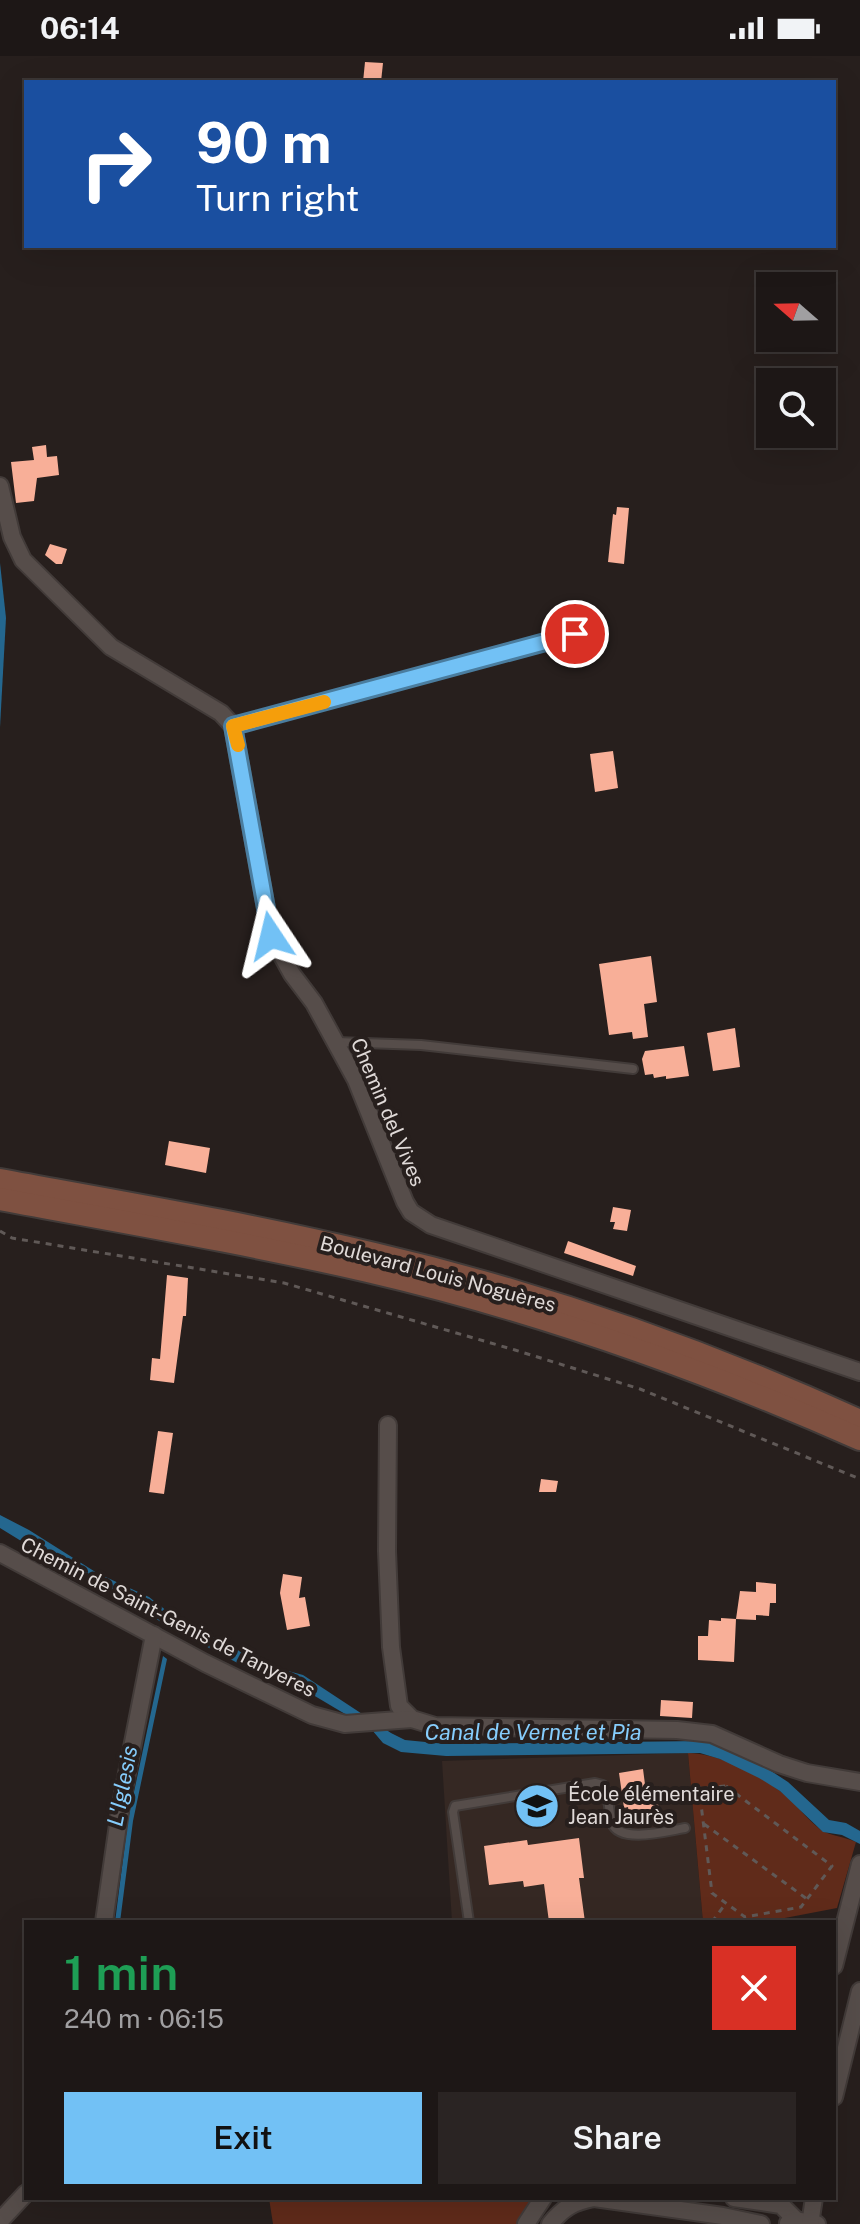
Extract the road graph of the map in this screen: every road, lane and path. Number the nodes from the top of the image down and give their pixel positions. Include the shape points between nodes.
1 (0, 486) edge
2 (575, 634) dead end
3 (233, 726) junction
4 (336, 1042) junction
5 (633, 1069) dead end
6 (0, 1180) edge
7 (0, 1199) edge
8 (0, 1231) edge
9 (860, 1372) edge
10 (860, 1421) edge
11 (388, 1425) dead end
12 (860, 1439) edge
13 (860, 1479) edge
14 (0, 1553) edge
15 (154, 1635) junction
16 (412, 1719) junction
17 (860, 1782) edge
18 (704, 1824) junction
19 (685, 1828) dead end
20 (859, 1867) edge
21 (807, 1899) junction
22 (726, 1903) junction
23 (104, 1920) edge
24 (469, 1920) edge
25 (713, 1920) edge
26 (836, 1958) edge
27 (860, 1991) edge
28 (836, 2089) edge
29 (24, 2195) edge
30 (542, 2200) edge
31 (583, 2200) edge
32 (608, 2200) edge
33 (758, 2200) edge
34 (813, 2200) edge
35 (782, 2202) edge
36 (0, 2221) edge
37 (804, 2223) edge
38 (526, 2224) edge
39 (550, 2224) edge
40 (761, 2224) edge
41 (779, 2224) edge

1 - 3 street via 23,560 111,647 221,713
2 - 3 lane
3 - 4 street, Chemin del Vives via 271,936
4 - 5 lane via 421,1045
4 - 9 street, Chemin del Vives via 405,1202 431,1225
6 - 10 main road, Boulevard Louis Noguères via 302,1238 508,1289 689,1349
7 - 12 main road, Boulevard Louis Noguères via 255,1247 501,1306 683,1367
8 - 13 path via 12,1238 284,1283 501,1345 640,1389
11 - 16 street via 391,1647 399,1706
14 - 15 street, Chemin de Saint-Genis de Tanyeres
15 - 16 street, Chemin de Saint-Genis de Tanyeres via 312,1715 345,1724
15 - 23 street
16 - 17 street via 435,1726 712,1734 779,1764
18 - 21 path
18 - 21 path via 699,1788 726,1786 832,1866
18 - 22 path via 712,1893
19 - 24 lane via 638,1835 618,1831 607,1791 595,1783 455,1806
20 - 26 street
21 - 22 path via 801,1907 745,1917
22 - 25 path
27 - 28 street
29 - 36 street
30 - 38 street
31 - 39 street via 563,2209
32 - 40 street
33 - 35 street
34 - 37 street
35 - 37 street
35 - 41 street

